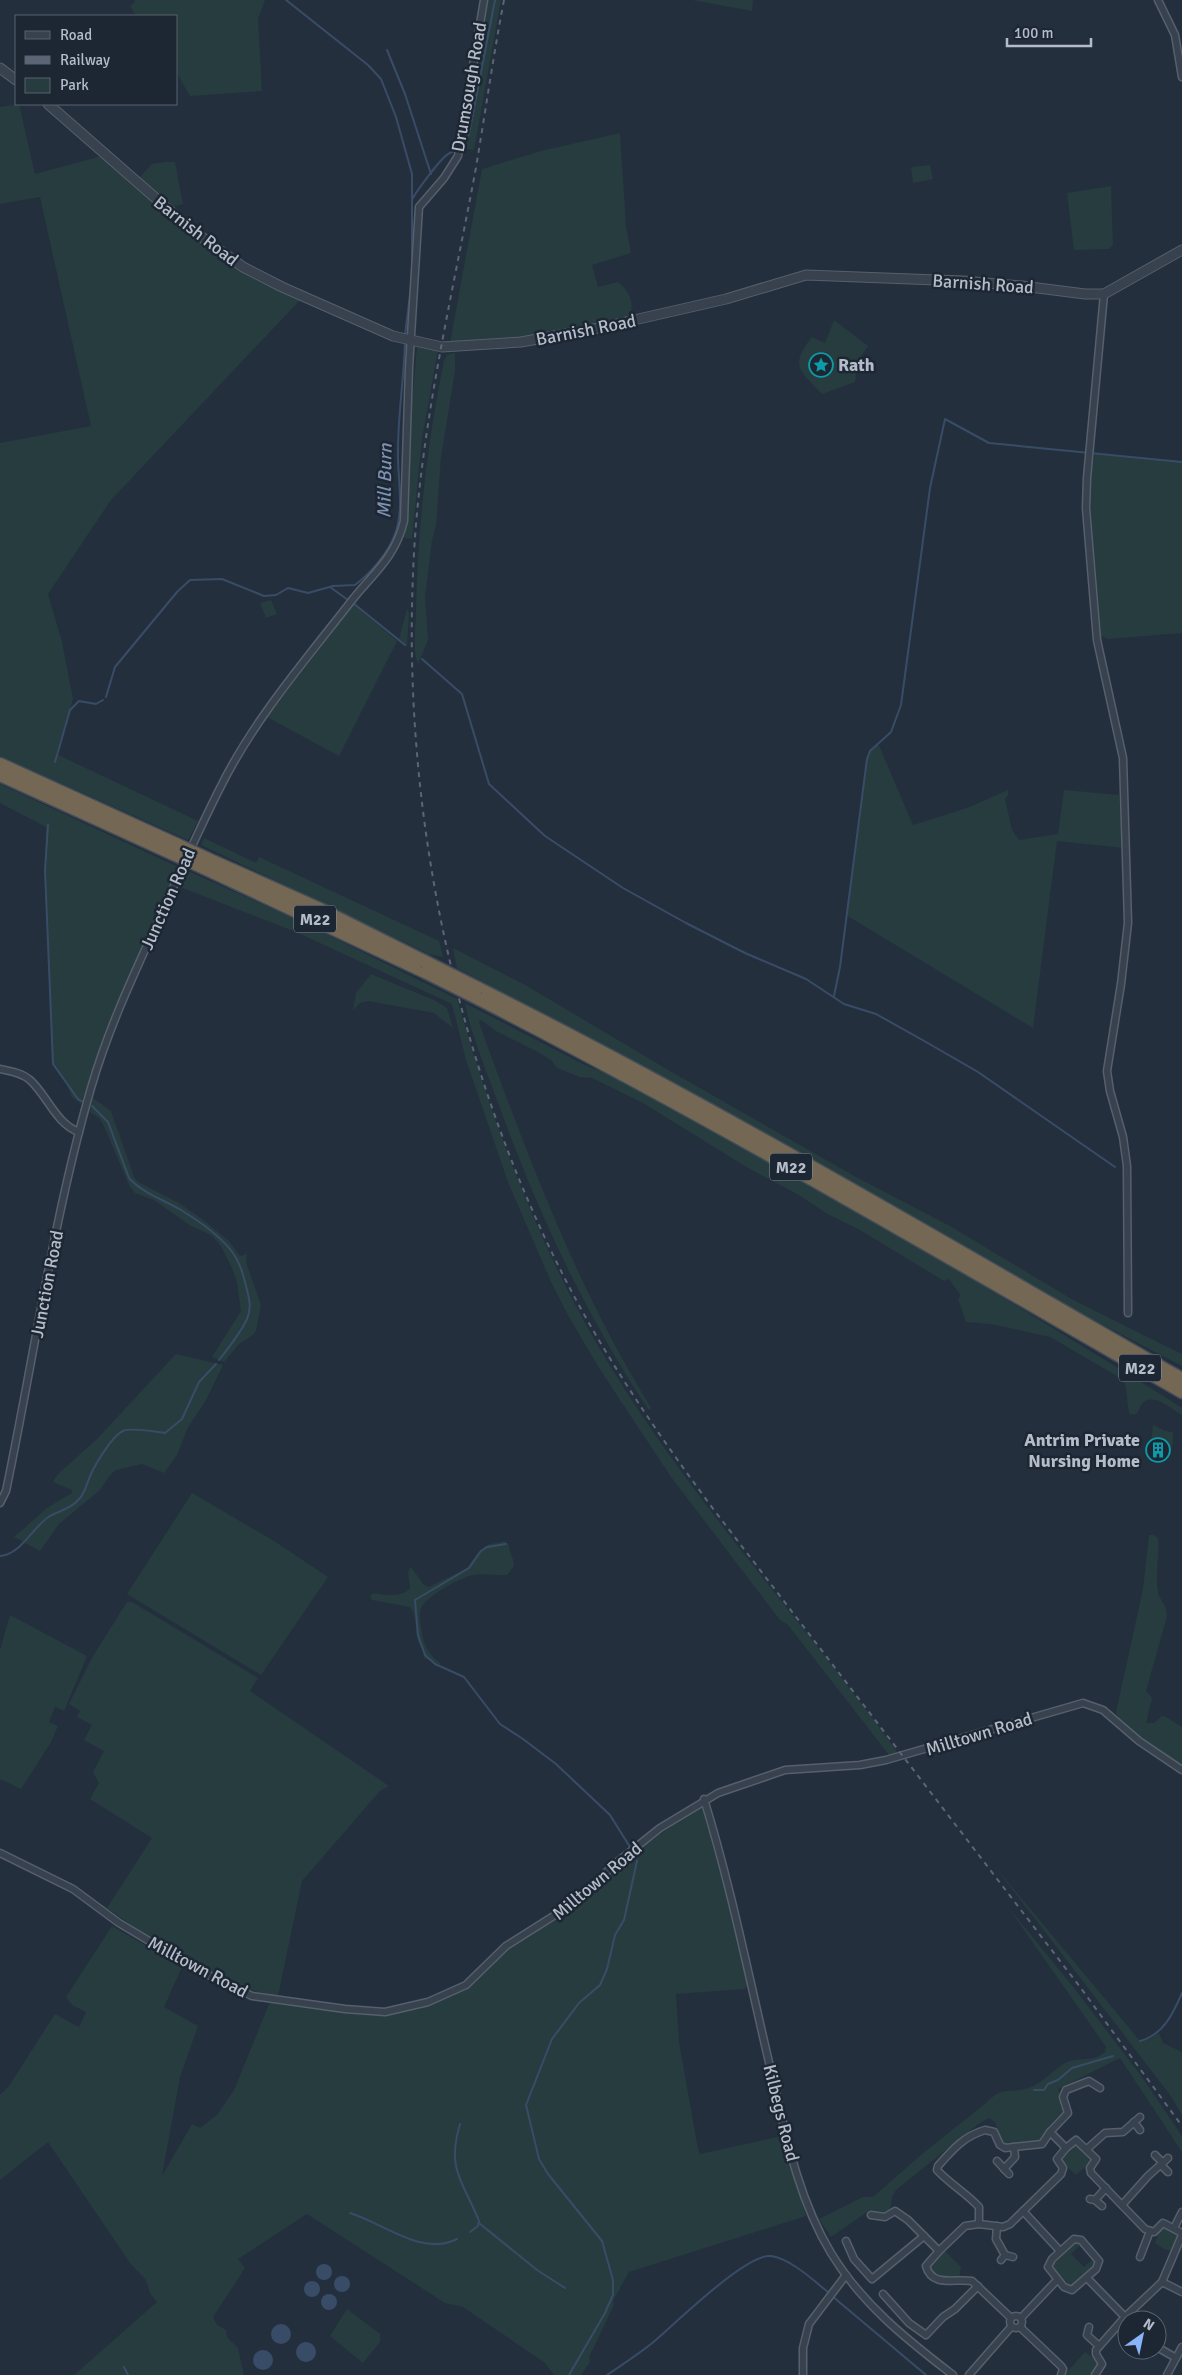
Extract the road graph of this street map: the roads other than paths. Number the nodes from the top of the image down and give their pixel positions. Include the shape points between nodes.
1 (484, 0) edge
2 (1158, 0) edge
3 (0, 68) edge
4 (1182, 77) edge
5 (15, 79) edge
6 (49, 105) edge
7 (1182, 250) edge
8 (1104, 294) junction
9 (407, 340) junction
10 (0, 764) edge
11 (0, 775) edge
12 (174, 848) junction
13 (479, 994) junction
14 (0, 1069) edge
15 (79, 1132) junction
16 (1052, 1305) junction
17 (1128, 1313) dead end
18 (1097, 1343) junction
19 (1182, 1372) edge
20 (1182, 1379) edge
21 (1182, 1392) edge
22 (1182, 1398) edge
23 (0, 1503) edge
24 (1182, 1770) edge
25 (704, 1799) junction
26 (0, 1853) edge
27 (1100, 2088) dead end
28 (1140, 2117) dead end
29 (1134, 2122) junction
30 (1140, 2130) dead end
31 (1050, 2132) junction
32 (1014, 2147) junction
33 (1066, 2148) junction
34 (1087, 2149) junction
35 (1155, 2155) dead end
36 (997, 2161) dead end
37 (1164, 2162) junction
38 (928, 2168) dead end
39 (937, 2168) junction
40 (1004, 2169) junction
41 (1168, 2172) dead end
42 (1009, 2174) dead end
43 (1106, 2188) junction
44 (1122, 2205) junction
45 (1102, 2206) dead end
46 (1023, 2211) junction
47 (1182, 2212) edge
48 (871, 2215) dead end
49 (979, 2224) junction
50 (997, 2226) junction
51 (1174, 2228) junction
52 (1150, 2231) junction
53 (1182, 2234) edge
54 (924, 2236) junction
55 (846, 2242) dead end
56 (939, 2251) junction
57 (1060, 2251) junction
58 (1013, 2257) dead end
59 (1140, 2257) dead end
60 (846, 2275) junction
61 (1087, 2278) junction
62 (1057, 2280) junction
63 (1162, 2282) junction
64 (978, 2286) junction
65 (836, 2287) junction
66 (856, 2288) junction
67 (1182, 2292) edge
68 (883, 2294) dead end
69 (1118, 2310) edge
70 (1134, 2310) edge
71 (1011, 2318) junction
72 (1020, 2318) junction
73 (1011, 2327) junction
74 (1020, 2327) junction
75 (1089, 2327) dead end
76 (1117, 2327) edge
77 (1099, 2346) junction
78 (1182, 2347) edge
79 (1167, 2353) edge
80 (1176, 2358) junction
81 (803, 2375) edge
82 (953, 2375) edge
83 (968, 2375) edge
84 (1061, 2375) edge
85 (1094, 2375) edge
86 (1167, 2375) edge

1 - 9 street, Drumsough Road via 458,156 419,207
2 - 4 street via 1175,35
3 - 5 street
6 - 9 street, Barnish Road via 143,188 232,260 282,287
7 - 8 street
8 - 9 street, Barnish Road via 996,284 814,274 672,312 521,342 442,347
8 - 17 street via 1086,508 1097,640 1122,747 1128,859 1126,952 1107,1071 1124,1137 1127,1166
9 - 15 street, Junction Road via 404,521 398,542 392,554 286,685 223,781 118,1012
10 - 12 highway, M22
11 - 12 highway, M22
12 - 13 highway, M22, bridge
13 - 16 highway, M22 via 694,1101
13 - 18 highway, M22 via 776,1158
14 - 15 street via 30,1080 62,1120
15 - 23 street, Junction Road via 6,1491
16 - 19 highway
16 - 20 highway, M22
18 - 21 highway, M22
18 - 22 highway
24 - 25 street, Milltown Road via 1139,1741 1103,1710 1079,1704 886,1760 785,1770
25 - 26 street, Milltown Road via 632,1850 574,1903 506,1946 466,1985 428,2002 385,2012 252,1996 196,1969 119,1923 73,1889
25 - 60 street, Kilbegs Road via 726,1876 784,2133 799,2184 814,2222
27 - 31 street via 1089,2081 1066,2090 1063,2097 1068,2112
28 - 29 street
29 - 30 street
29 - 34 street via 1121,2132 1105,2133
31 - 32 street via 1042,2144
31 - 33 street
32 - 39 street via 1002,2147 990,2130 975,2133 959,2143
32 - 40 street via 1015,2157
33 - 34 street via 1076,2140
33 - 46 street via 1057,2159 1062,2172
34 - 43 street via 1096,2159 1090,2172
35 - 37 street
36 - 40 street
37 - 41 street
37 - 44 street
38 - 39 street
39 - 49 street via 979,2207
40 - 42 street
43 - 44 street
43 - 45 street via 1093,2199
44 - 52 street
46 - 50 street via 1010,2224
46 - 57 street
47 - 51 street
48 - 54 street via 885,2217 895,2208
49 - 50 street
49 - 56 street via 965,2226
50 - 58 street via 996,2239 1003,2258
51 - 52 street via 1163,2223 1155,2231
51 - 53 street
52 - 59 street
53 - 63 street
54 - 55 street via 874,2282 854,2259
54 - 56 street
56 - 64 street via 926,2266 933,2276 942,2281 969,2280
57 - 61 street via 1076,2238 1095,2254 1099,2263
57 - 62 street via 1048,2266
60 - 65 street
60 - 66 street, Kilbegs Road
61 - 62 street via 1072,2290
61 - 69 street
62 - 72 street
63 - 67 street
63 - 70 street
64 - 68 street via 926,2334 909,2324
64 - 71 street
65 - 66 street
65 - 81 street via 809,2324 803,2348
66 - 82 street, Kilbegs Road via 902,2336
71 - 72 street
71 - 73 street
72 - 74 street
73 - 74 street
73 - 83 street
74 - 84 street via 1062,2366
75 - 77 street via 1084,2335
76 - 77 street
77 - 85 street via 1096,2353 1102,2364
78 - 80 street
79 - 80 street
80 - 86 street

